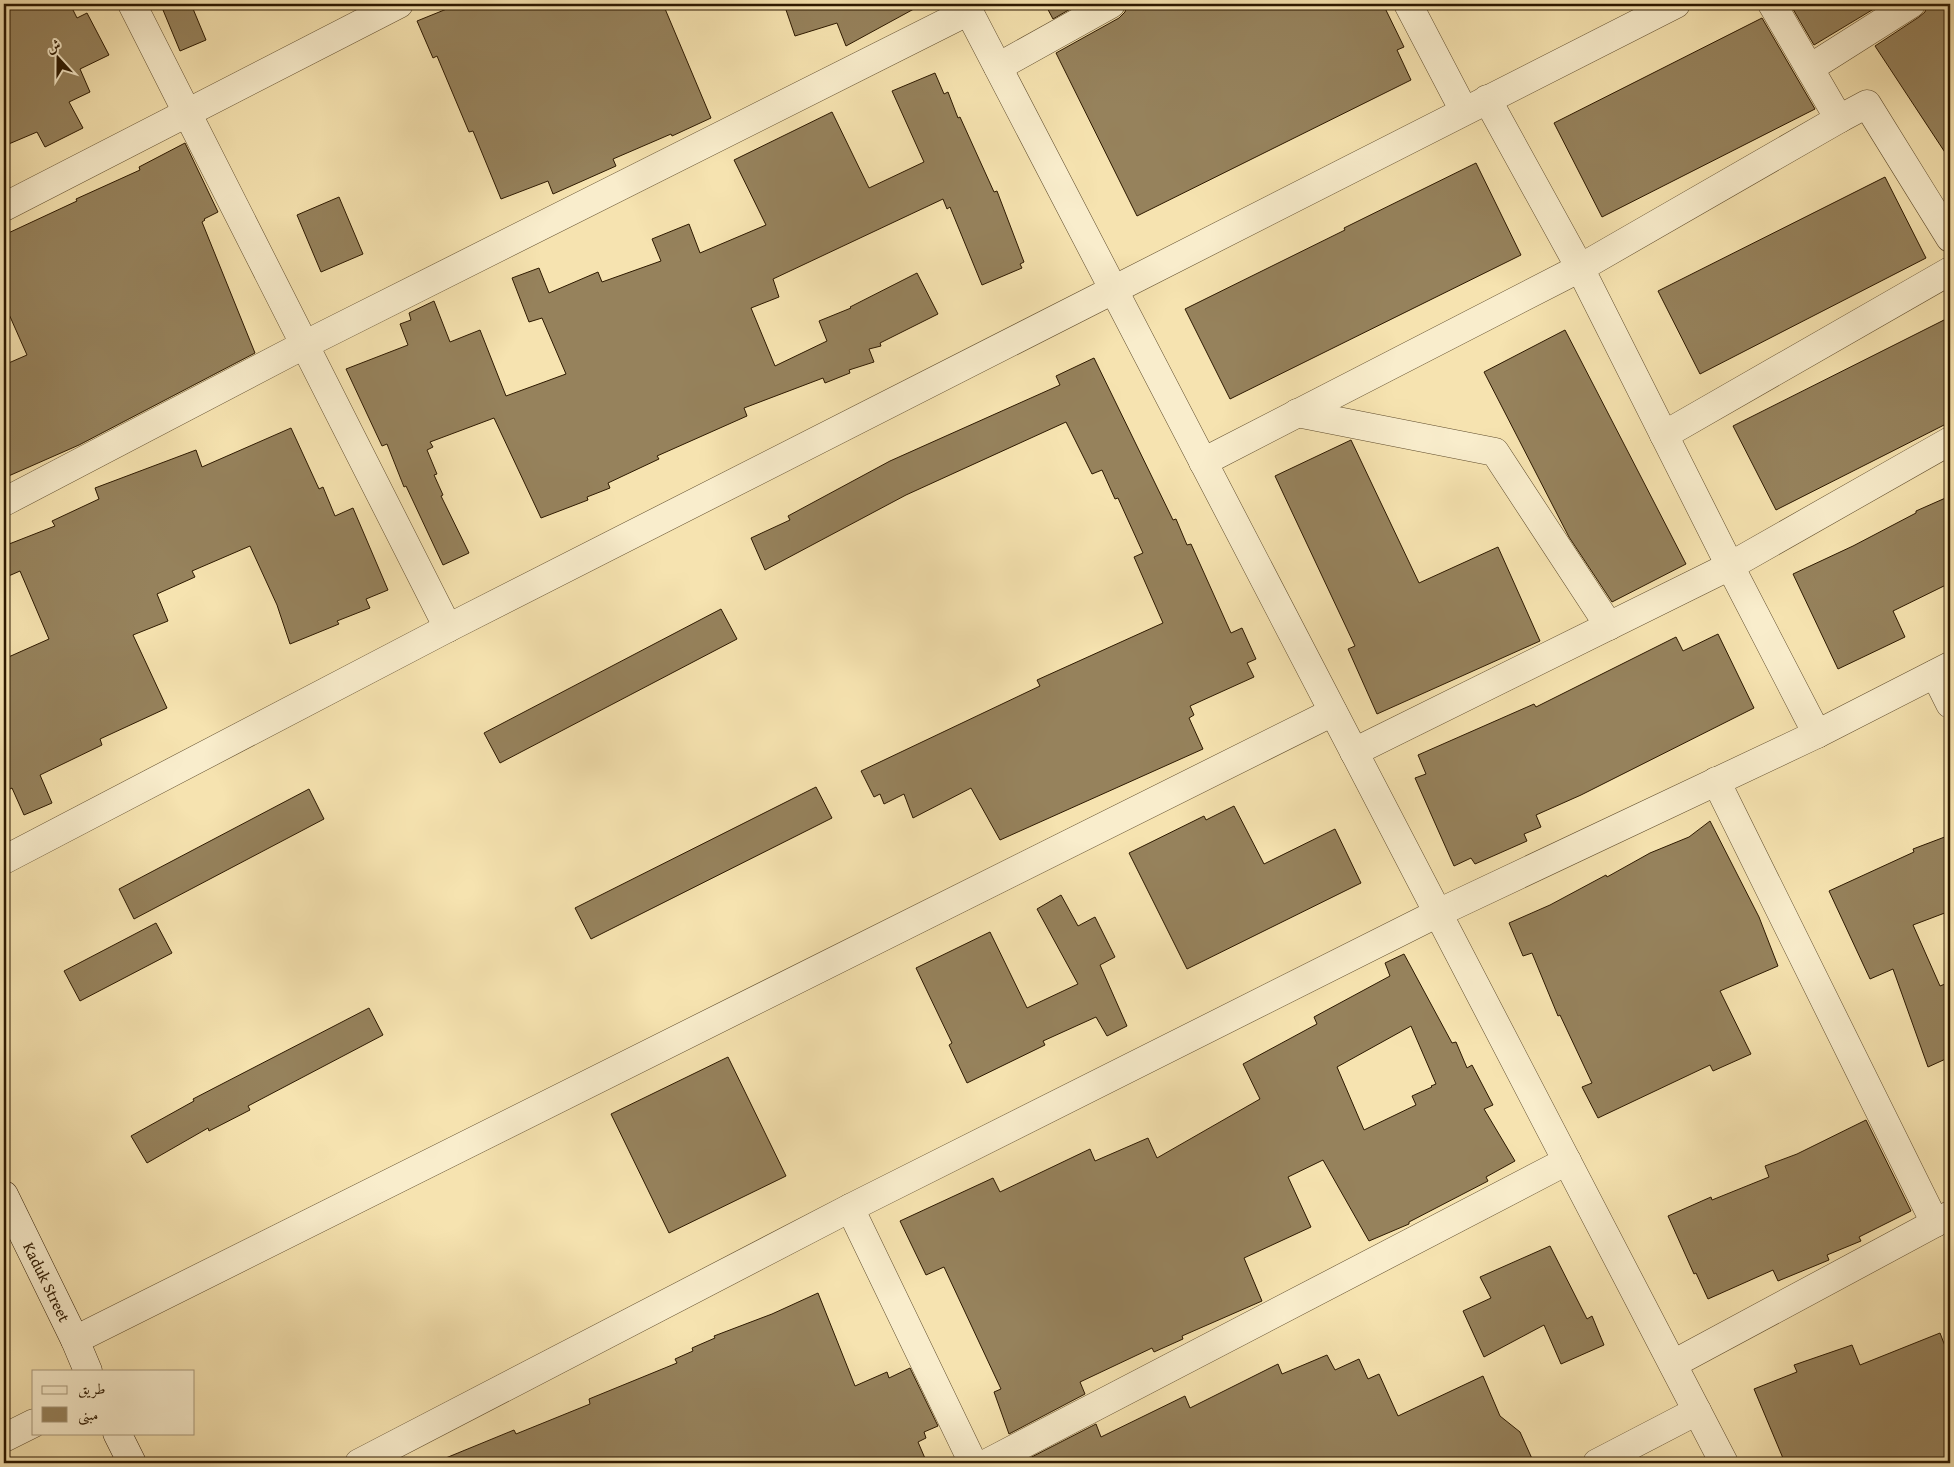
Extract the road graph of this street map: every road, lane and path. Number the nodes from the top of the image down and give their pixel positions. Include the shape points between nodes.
1 (132, 4) edge
2 (399, 4) edge
3 (1111, 4) edge
4 (1408, 4) edge
5 (1676, 4) edge
6 (1772, 4) edge
7 (1911, 4) edge
8 (967, 7) edge
9 (998, 67) junction
10 (1810, 68) junction
11 (1475, 105) junction
12 (188, 114) junction
13 (1839, 119) junction
14 (1942, 204) edge
15 (4, 207) edge
16 (1950, 238) edge
17 (1580, 268) junction
18 (1950, 271) edge
19 (1113, 289) junction
20 (304, 345) junction
21 (1297, 413) junction
22 (1664, 436) junction
23 (1950, 441) edge
24 (1204, 462) junction
25 (4, 502) edge
26 (1730, 566) junction
27 (1609, 626) junction
28 (448, 628) junction
29 (1943, 670) edge
30 (1950, 704) edge
31 (1334, 712) junction
32 (1817, 734) junction
33 (1354, 752) junction
34 (1716, 781) junction
35 (4, 860) edge
36 (1438, 913) junction
37 (1567, 1161) junction
38 (4, 1195) edge
39 (850, 1208) junction
40 (1942, 1219) edge
41 (75, 1340) junction
42 (1673, 1364) junction
43 (88, 1370) edge
44 (1697, 1411) junction
45 (32, 1424) edge
46 (118, 1434) edge
47 (4, 1438) edge
48 (132, 1463) edge
49 (359, 1463) edge
50 (973, 1463) edge
51 (986, 1463) edge
52 (1597, 1463) edge
53 (1724, 1463) edge

1 - 12 street
2 - 12 street
3 - 9 street
4 - 11 street
5 - 11 street
6 - 10 street
7 - 10 street
8 - 9 street
8 - 20 street
9 - 19 street
10 - 13 street
11 - 17 street
11 - 19 street
12 - 15 street
12 - 20 street
13 - 14 street via 1867,104
13 - 17 street
14 - 16 street
17 - 21 street
17 - 22 street
18 - 22 street
19 - 24 street
19 - 28 street
20 - 25 street
20 - 28 street
21 - 24 street
21 - 27 street via 1495,452
22 - 26 street
23 - 26 street
24 - 31 street
26 - 27 street
26 - 32 street
27 - 33 street
28 - 35 street
29 - 30 street
29 - 32 street
31 - 33 street
31 - 41 street
32 - 34 street
33 - 36 street
34 - 36 street
34 - 40 street
36 - 37 street
36 - 39 street
37 - 42 street
37 - 51 street
38 - 41 street, Kaduk Street
39 - 49 street
39 - 50 street
40 - 42 street
41 - 43 street, Kaduk Street
42 - 44 street
44 - 52 street
44 - 53 street
45 - 47 street
46 - 48 street

